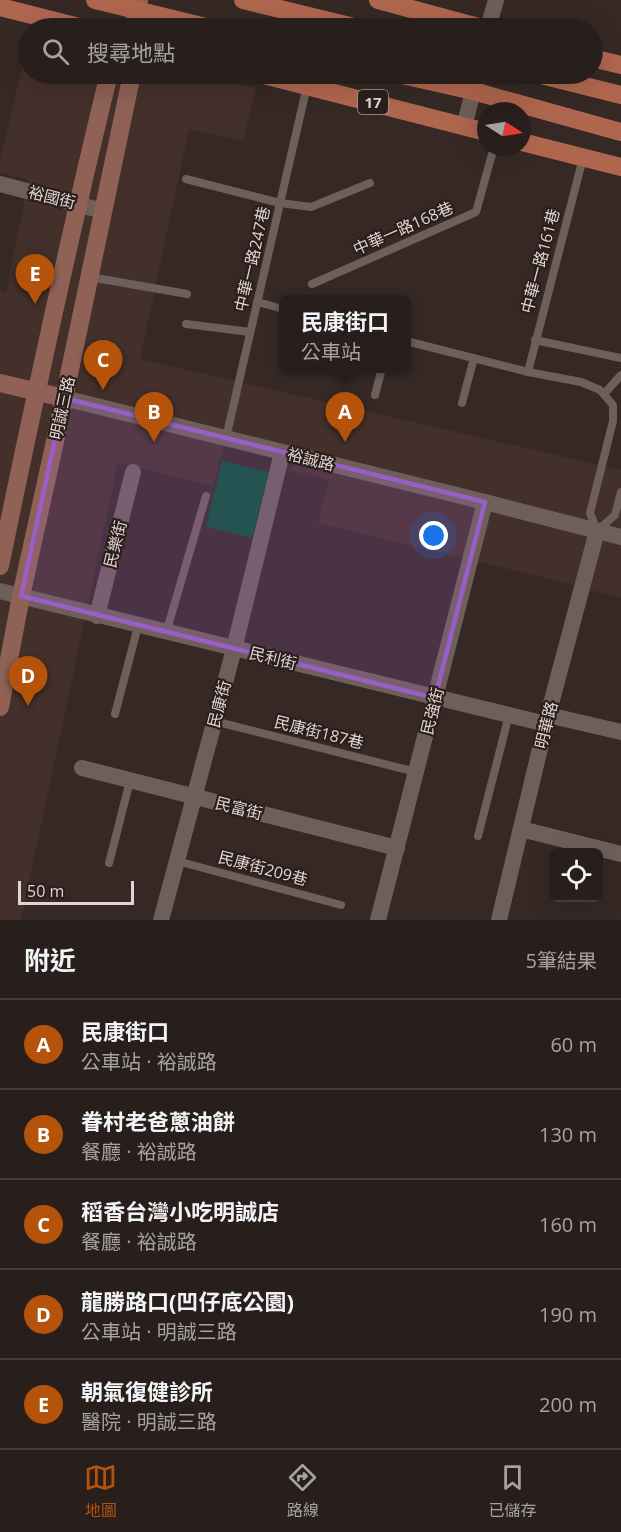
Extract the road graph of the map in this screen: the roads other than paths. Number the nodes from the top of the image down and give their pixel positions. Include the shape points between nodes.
1 (95, 0) edge
2 (243, 0) edge
3 (378, 0) edge
4 (496, 0) edge
5 (0, 7) edge
6 (136, 13) edge
7 (43, 18) edge
8 (161, 18) edge
9 (317, 18) edge
10 (445, 18) edge
11 (491, 18) edge
12 (603, 61) edge
13 (621, 65) edge
14 (107, 84) edge
15 (130, 84) edge
16 (299, 84) edge
17 (474, 84) edge
18 (481, 84) edge
19 (577, 84) edge
20 (307, 86) junction
21 (621, 95) edge
22 (464, 126) junction
23 (477, 130) edge
24 (621, 132) edge
25 (531, 144) edge
26 (492, 156) edge
27 (583, 158) junction
28 (621, 167) edge
29 (186, 179) dead end
30 (370, 183) dead end
31 (0, 184) edge
32 (280, 203) junction
33 (77, 204) junction
34 (104, 211) junction
35 (90, 277) junction
36 (312, 284) dead end
37 (187, 294) dead end
38 (257, 302) junction
39 (279, 308) edge
40 (186, 324) dead end
41 (250, 332) junction
42 (535, 340) junction
43 (411, 342) edge
44 (474, 358) junction
45 (621, 358) edge
46 (528, 372) junction
47 (381, 373) edge
48 (621, 375) edge
49 (0, 383) edge
50 (35, 392) junction
51 (604, 394) junction
52 (375, 395) dead end
53 (64, 398) junction
54 (462, 403) dead end
55 (226, 439) junction
56 (282, 453) junction
57 (133, 472) dead end
58 (621, 492) edge
59 (206, 496) dead end
60 (485, 502) junction
61 (597, 531) junction
62 (621, 537) edge
63 (0, 566) edge
64 (0, 591) edge
65 (21, 596) junction
66 (97, 616) junction
67 (138, 626) junction
68 (166, 633) junction
69 (234, 649) junction
70 (435, 698) junction
71 (0, 707) edge
72 (115, 714) dead end
73 (509, 715) junction
74 (547, 719) junction
75 (214, 722) junction
76 (621, 732) edge
77 (82, 768) dead end
78 (416, 772) junction
79 (130, 781) junction
80 (194, 797) junction
81 (521, 829) junction
82 (478, 836) dead end
83 (397, 848) junction
84 (621, 854) edge
85 (177, 861) junction
86 (109, 863) dead end
87 (341, 905) dead end
88 (161, 920) edge
89 (378, 920) edge
90 (499, 920) edge

1 - 6 main road
2 - 9 main road
3 - 10 main road
4 - 11 street
5 - 7 main road
6 - 8 main road
12 - 13 main road
14 - 33 street, 明誠三路
15 - 34 street, 明誠三路
16 - 20 main road, 17
17 - 22 street
18 - 24 main road, 17
19 - 21 main road
20 - 22 main road, 17
20 - 32 lane, 中華一路247巷
22 - 23 main road, 17
25 - 27 main road
26 - 36 lane, 中華一路168巷 via 476,212
27 - 28 main road
27 - 42 lane, 中華一路161巷
29 - 32 lane
30 - 32 lane via 311,207
31 - 33 street, 裕國街
32 - 38 lane, 中華一路247巷
33 - 34 street, 裕國街
33 - 50 street, 明誠三路
34 - 35 street, 明誠三路
35 - 37 lane
35 - 53 street, 明誠三路
38 - 39 lane
38 - 41 lane, 中華一路247巷
40 - 41 lane
41 - 55 lane, 中華一路247巷
42 - 45 lane
42 - 46 lane, 中華一路161巷
43 - 44 lane
44 - 46 lane
44 - 54 lane
46 - 51 lane via 581,382
47 - 52 lane
48 - 51 lane
49 - 50 street, 裕誠路
50 - 53 street, 裕誠路
50 - 63 street, 明誠三路
51 - 61 lane, 明華路 via 614,405 590,513
53 - 55 street, 裕誠路
53 - 65 street, 明誠三路
55 - 56 street, 裕誠路
56 - 60 street, 裕誠路
56 - 69 street, 民康街
57 - 66 street, 民樂街
58 - 61 lane, 明華路 via 615,516
59 - 68 lane
60 - 61 street, 裕誠路
60 - 70 street, 民強街
61 - 62 street, 裕誠路
61 - 74 street, 明華路
64 - 65 street, 民利街
65 - 66 street, 民利街
65 - 71 street, 明誠三路
66 - 67 street, 民利街
67 - 68 street, 民利街
67 - 72 lane
68 - 69 street, 民利街
69 - 70 street, 民利街
69 - 75 street, 民康街
70 - 73 street, 民利街
70 - 78 street, 民強街
73 - 74 street, 民利街
73 - 82 lane
74 - 76 street, 民利街
74 - 81 street, 明華路
75 - 78 lane, 民康街187巷
75 - 80 street, 民康街
77 - 79 street, 民富街
78 - 83 street, 民強街
79 - 80 street, 民富街
79 - 86 lane
80 - 83 street, 民富街
80 - 85 street, 民康街
81 - 84 street
81 - 90 street, 明華路
83 - 89 street, 民強街
85 - 87 lane, 民康街209巷
85 - 88 street, 民康街

